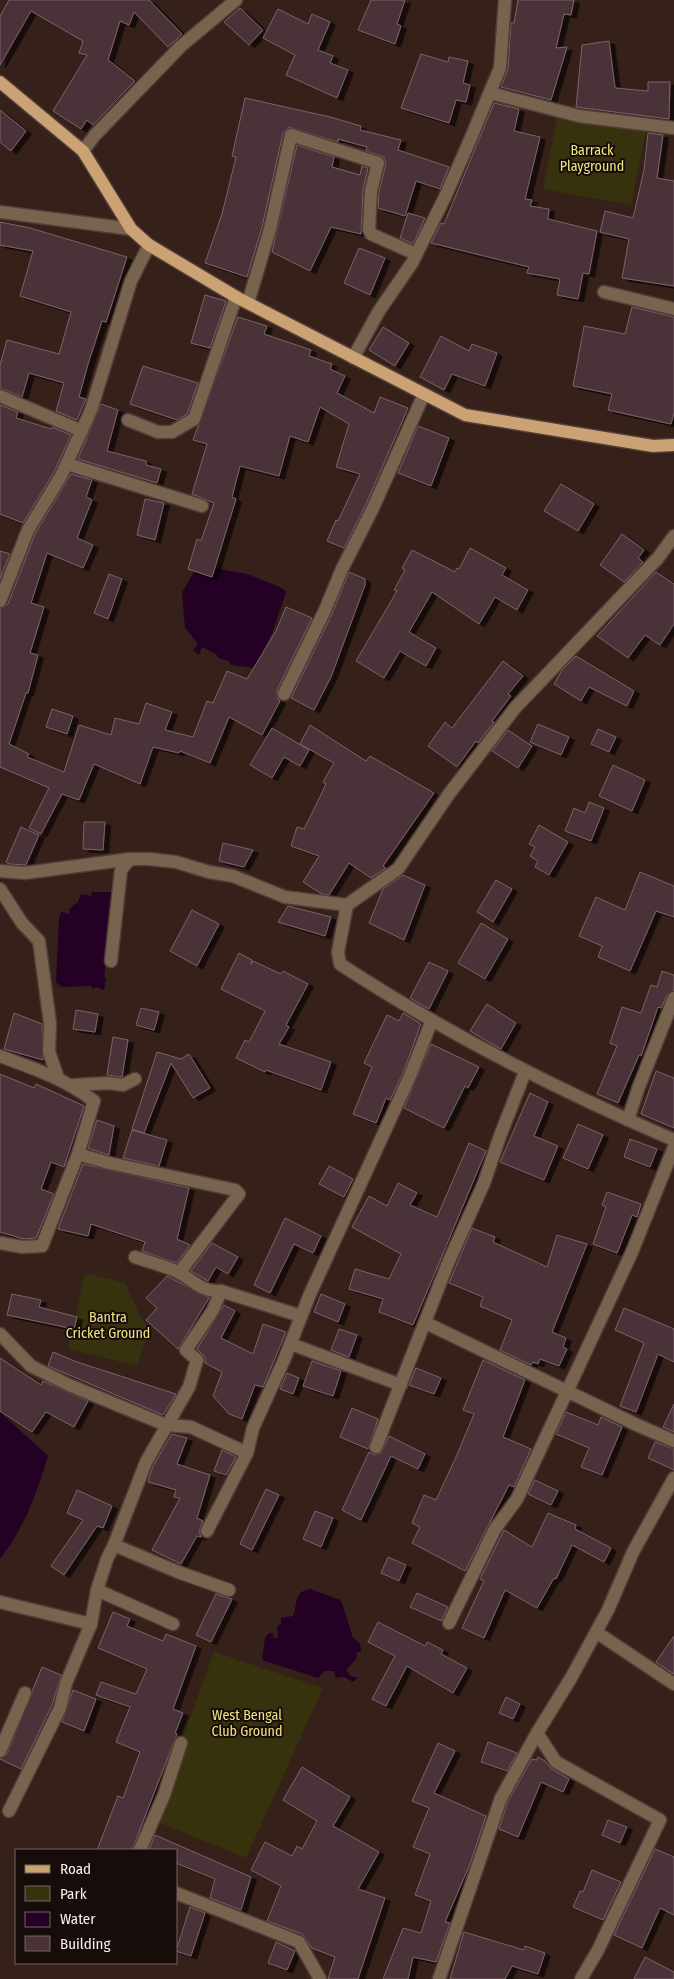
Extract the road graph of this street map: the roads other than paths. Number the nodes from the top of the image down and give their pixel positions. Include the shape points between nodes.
1 (236, 0) edge
2 (505, 0) edge
3 (0, 82) edge
4 (490, 93) junction
5 (674, 128) edge
6 (83, 151) junction
7 (0, 212) edge
8 (131, 229) junction
9 (149, 245) junction
10 (416, 254) junction
11 (604, 292) dead end
12 (236, 297) junction
13 (248, 303) junction
14 (674, 309) edge
15 (354, 358) junction
16 (424, 394) junction
17 (0, 396) edge
18 (128, 420) dead end
19 (82, 431) junction
20 (674, 445) edge
21 (67, 464) junction
22 (202, 506) dead end
23 (673, 539) edge
24 (0, 601) edge
25 (284, 694) dead end
26 (130, 860) junction
27 (0, 871) edge
28 (0, 889) edge
29 (347, 905) junction
30 (111, 962) dead end
31 (674, 998) edge
32 (432, 1020) junction
33 (0, 1056) edge
34 (526, 1072) junction
35 (58, 1078) junction
36 (134, 1079) dead end
37 (73, 1085) junction
38 (628, 1120) junction
39 (674, 1140) edge
40 (674, 1148) edge
41 (78, 1154) junction
42 (0, 1243) edge
43 (135, 1257) dead end
44 (179, 1273) junction
45 (221, 1291) junction
46 (302, 1316) junction
47 (426, 1323) junction
48 (0, 1334) edge
49 (291, 1344) junction
50 (401, 1386) junction
51 (567, 1390) junction
52 (166, 1424) junction
53 (674, 1441) edge
54 (376, 1447) dead end
55 (247, 1453) junction
56 (674, 1478) edge
57 (207, 1531) dead end
58 (114, 1545) junction
59 (97, 1590) junction
60 (229, 1590) dead end
61 (0, 1602) edge
62 (449, 1623) dead end
63 (91, 1624) junction
64 (173, 1624) dead end
65 (596, 1632) junction
66 (674, 1684) edge
67 (25, 1693) dead end
68 (537, 1732) junction
69 (181, 1743) dead end
70 (0, 1751) edge
71 (9, 1811) dead end
72 (140, 1849) edge
73 (178, 1894) edge
74 (320, 1979) edge
75 (439, 1979) edge
76 (581, 1979) edge

1 - 6 street via 181,46
2 - 4 street via 500,68
3 - 6 main road
4 - 5 street via 579,116
4 - 10 street via 446,197
6 - 8 main road
7 - 8 street
8 - 9 main road
9 - 12 main road
9 - 19 street via 131,281
10 - 13 street via 371,234 371,191 378,163 291,135 270,229
10 - 15 street via 378,311
11 - 14 street
12 - 13 main road
12 - 18 street via 194,419 172,432 158,432
13 - 15 main road
15 - 16 main road
16 - 20 main road via 465,415 653,446
16 - 25 street
17 - 19 street
19 - 21 street
21 - 22 street
21 - 24 street via 28,530
23 - 29 street via 515,708 449,794 398,869
26 - 27 street via 25,873
26 - 29 street via 176,862 234,876 285,897
26 - 30 street via 121,870
28 - 35 street via 22,923 39,941 50,1023 49,1052
29 - 32 street via 338,952 340,964
31 - 38 street
32 - 34 street
32 - 46 street
33 - 35 street
34 - 38 street
34 - 47 street
35 - 37 street
36 - 37 street via 123,1085
37 - 41 street via 94,1101
38 - 39 street
40 - 51 street via 632,1252
41 - 42 street via 42,1246
41 - 44 street via 235,1190 239,1194
43 - 44 street
44 - 45 street via 195,1285 214,1292
45 - 46 street
45 - 52 street via 213,1310 186,1350 198,1360 189,1387
46 - 49 street
47 - 50 street
47 - 51 street
48 - 52 street via 31,1366
49 - 50 street
49 - 55 street via 253,1428
50 - 54 street
51 - 53 street
51 - 62 street via 516,1499 495,1529
52 - 55 street via 191,1426
52 - 58 street via 146,1462
55 - 57 street
56 - 65 street via 633,1552
58 - 59 street via 106,1559
58 - 60 street
59 - 63 street
59 - 64 street
61 - 63 street
63 - 71 street via 66,1683 60,1708
65 - 66 street
65 - 68 street
67 - 70 street
68 - 75 street via 501,1798
68 - 76 street via 556,1762 660,1820
69 - 72 street via 164,1795
73 - 74 street via 298,1942

